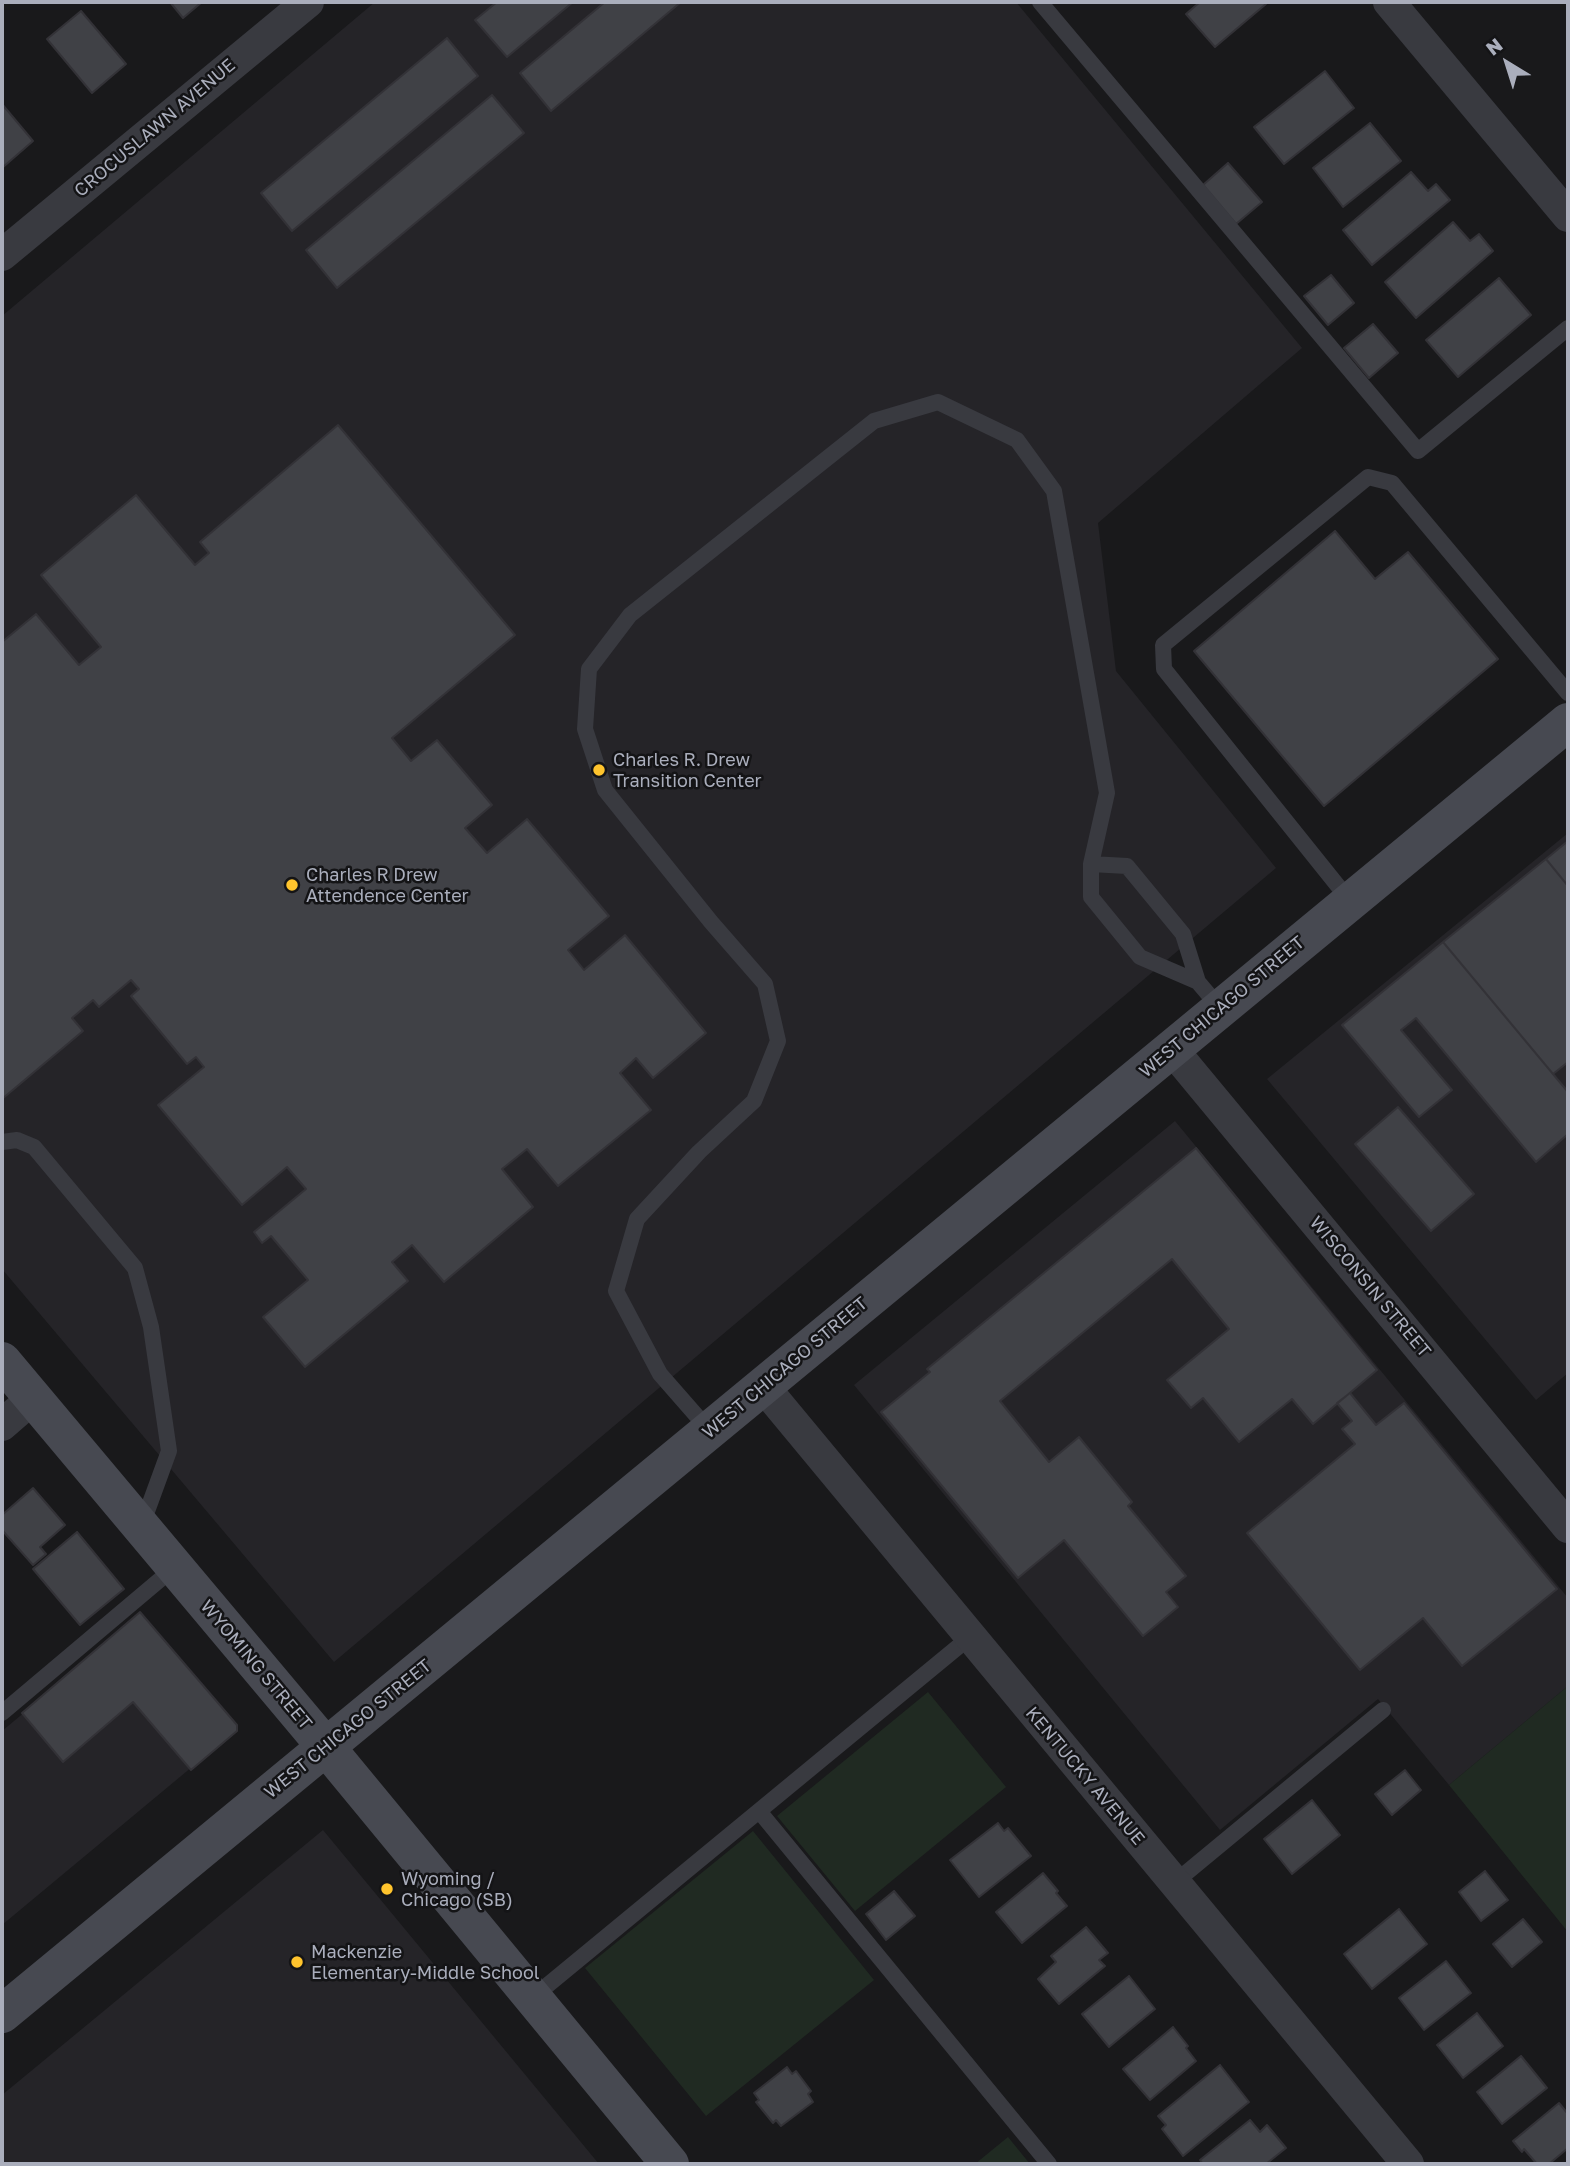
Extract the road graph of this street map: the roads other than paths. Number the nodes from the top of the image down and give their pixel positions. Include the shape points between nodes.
1 (308, 2) edge
2 (1040, 2) edge
3 (1389, 2) edge
4 (1568, 216) edge
5 (2, 255) edge
6 (1568, 328) edge
7 (1568, 693) edge
8 (1568, 722) edge
9 (1091, 864) junction
10 (1350, 901) junction
11 (1209, 995) junction
12 (1171, 1048) junction
13 (2, 1142) edge
14 (2, 1361) edge
15 (763, 1386) junction
16 (33, 1398) junction
17 (2, 1425) edge
18 (709, 1430) junction
19 (141, 1527) junction
20 (1568, 1527) edge
21 (174, 1567) junction
22 (970, 1637) junction
23 (1383, 1710) dead end
24 (2, 1713) edge
25 (326, 1747) junction
26 (759, 1811) junction
27 (1174, 1883) junction
28 (532, 1998) junction
29 (2, 2014) edge
30 (670, 2164) edge
31 (1049, 2164) edge
32 (1408, 2164) edge

1 - 5 street, CROCUSLAWN AVENUE
2 - 6 lane via 1418,451
3 - 4 street
7 - 10 lane via 1392,483 1368,477 1163,645 1164,670
8 - 10 street, WEST CHICAGO STREET
9 - 11 lane via 1091,897 1140,957
9 - 11 lane via 1127,866 1184,934
9 - 18 lane via 1107,793 1054,491 1017,440 939,402 874,421 630,615 589,669 585,729 606,790 765,984 778,1041 754,1101 638,1219 616,1291 660,1374
10 - 11 street, WEST CHICAGO STREET
11 - 12 street, WEST CHICAGO STREET
12 - 15 street, WEST CHICAGO STREET
12 - 20 street, WISCONSIN STREET
13 - 19 lane via 17,1140 34,1147 135,1268 151,1327 169,1451
14 - 16 street, WYOMING STREET
15 - 18 street, WEST CHICAGO STREET
15 - 22 street, KENTUCKY AVENUE
16 - 17 street
16 - 19 street, WYOMING STREET
18 - 25 street, WEST CHICAGO STREET
19 - 21 street, WYOMING STREET
21 - 24 lane
21 - 25 street, WYOMING STREET
22 - 26 lane
22 - 27 street, KENTUCKY AVENUE
23 - 27 lane
25 - 28 street, WYOMING STREET
25 - 29 street, WEST CHICAGO STREET
26 - 28 lane
26 - 31 lane
27 - 32 street, KENTUCKY AVENUE
28 - 30 street, WYOMING STREET

